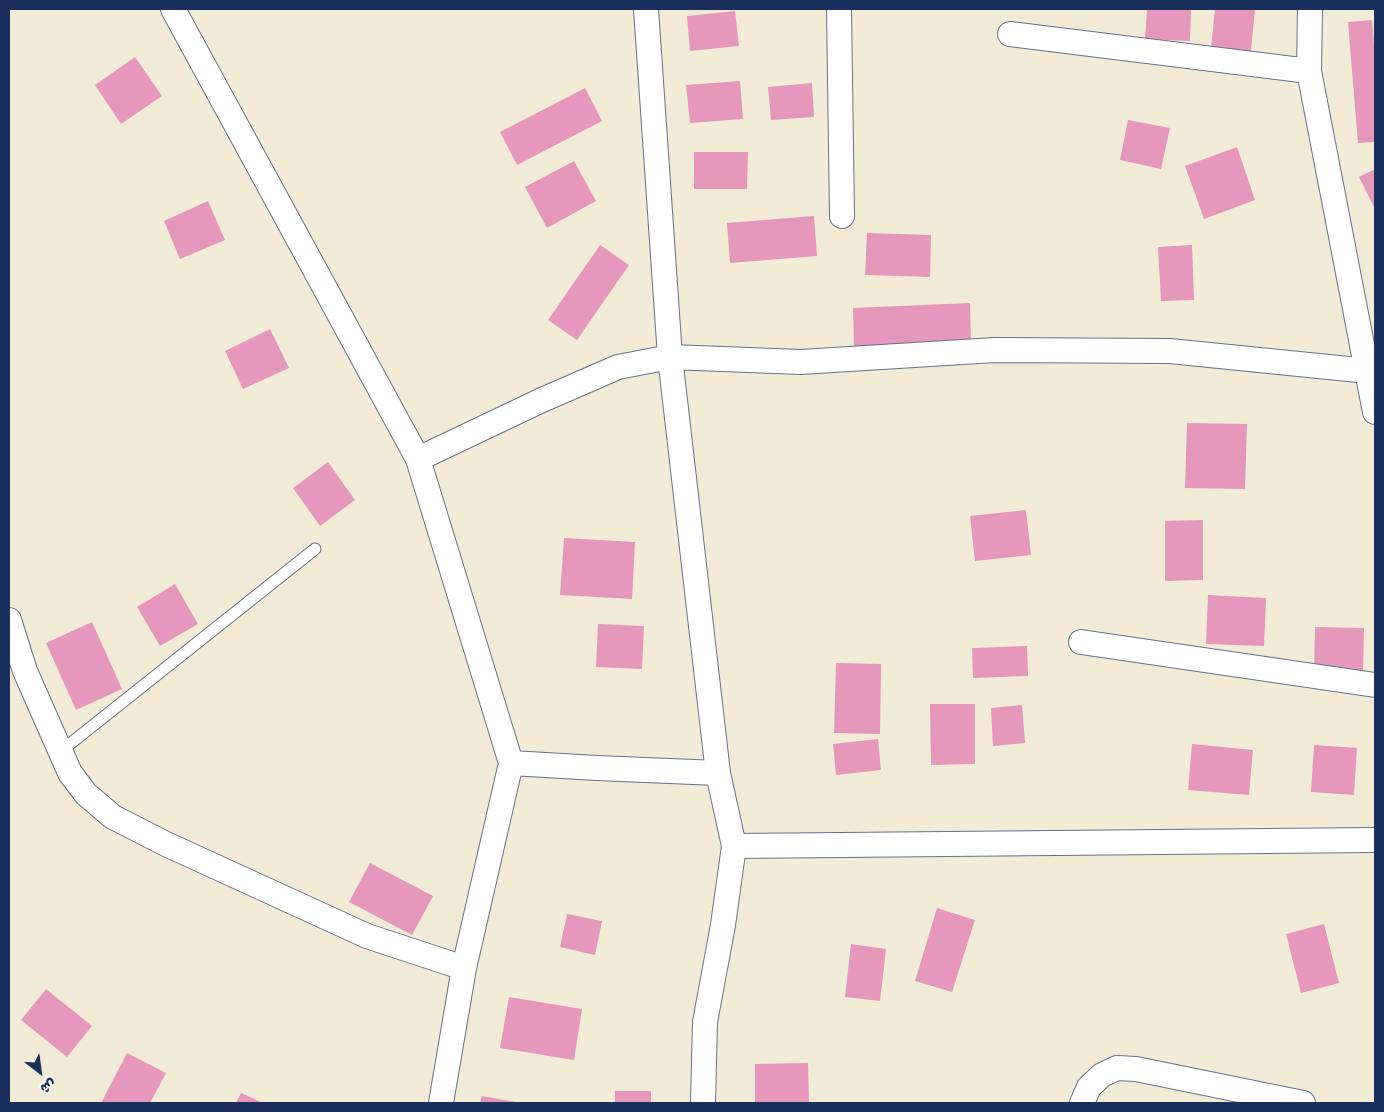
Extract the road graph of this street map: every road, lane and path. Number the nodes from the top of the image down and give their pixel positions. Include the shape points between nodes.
1 (173, 9) edge
2 (646, 9) edge
3 (839, 9) edge
4 (1310, 9) edge
5 (1010, 34) dead end
6 (1309, 71) junction
7 (842, 216) dead end
8 (670, 357) junction
9 (1372, 371) edge
10 (1375, 412) edge
11 (418, 459) junction
12 (315, 549) dead end
13 (9, 620) edge
14 (1081, 642) dead end
15 (1375, 685) edge
16 (61, 751) junction
17 (511, 763) junction
18 (718, 773) junction
19 (1375, 840) edge
20 (734, 846) junction
21 (464, 968) junction
22 (442, 1103) edge
23 (703, 1103) edge
24 (1082, 1103) edge
25 (1303, 1103) edge

1 - 11 street
2 - 8 street
3 - 7 street
4 - 6 street
5 - 6 street
6 - 9 street
8 - 9 street via 801,362 995,350 1170,352
8 - 11 street via 618,367
8 - 18 street
9 - 10 street
11 - 17 street
12 - 16 lane
13 - 16 street via 25,671
14 - 15 street
16 - 21 street via 70,773 86,794 113,817 367,936
17 - 18 street
17 - 21 street
18 - 20 street
19 - 20 street
20 - 23 street via 705,1022
21 - 22 street
24 - 25 street via 1090,1086 1117,1068 1136,1069

